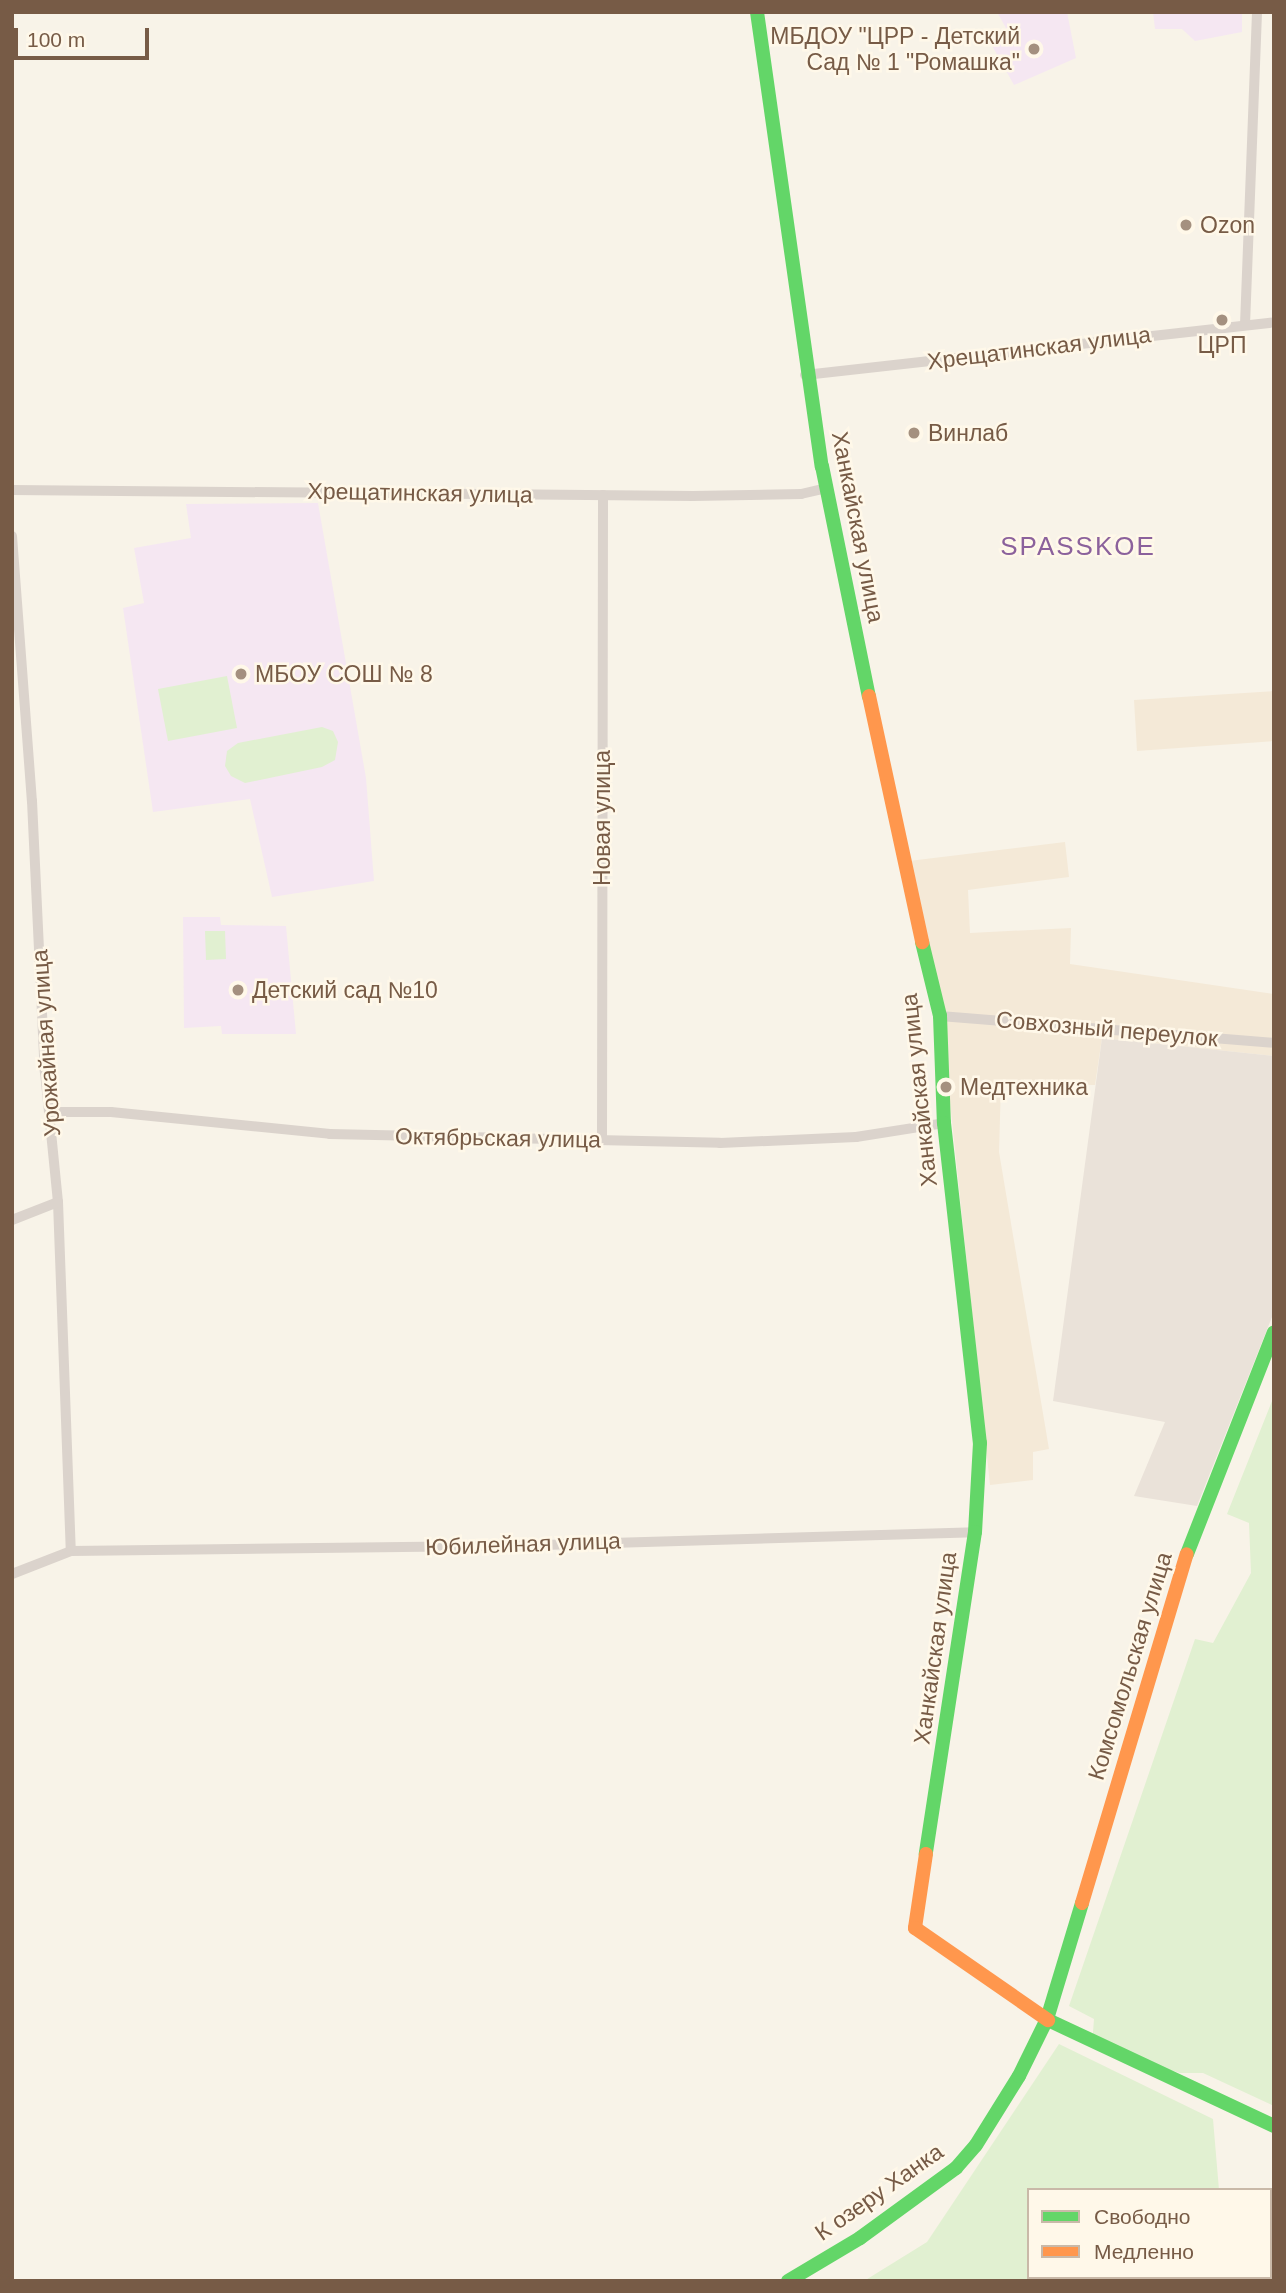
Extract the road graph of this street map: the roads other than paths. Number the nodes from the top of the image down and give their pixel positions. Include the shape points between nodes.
1 (757, 12) edge
2 (1257, 12) edge
3 (1274, 322) edge
4 (1245, 325) junction
5 (805, 375) junction
6 (826, 488) junction
7 (12, 491) edge
8 (603, 495) junction
9 (12, 536) edge
10 (940, 1016) junction
11 (1274, 1043) edge
12 (51, 1112) junction
13 (944, 1124) junction
14 (601, 1140) junction
15 (58, 1202) junction
16 (12, 1220) edge
17 (1274, 1332) edge
18 (975, 1532) junction
19 (71, 1551) junction
20 (12, 1574) edge
21 (1047, 2019) junction
22 (1274, 2126) edge
23 (788, 2281) edge

1 - 5 street, Ханкайская улица
2 - 4 street
3 - 4 street, Хрещатинская улица
4 - 5 street, Хрещатинская улица
5 - 6 street, Ханкайская улица
6 - 8 street, Хрещатинская улица via 800,494
6 - 10 street, Ханкайская улица via 904,866
7 - 8 street, Хрещатинская улица
8 - 14 street, Новая улица
9 - 12 street, Урожайная улица
10 - 11 street, Совхозный переулок
10 - 13 street, Ханкайская улица
12 - 14 street, Октябрьская улица via 111,1112 330,1134
12 - 15 street, Урожайная улица
13 - 14 street, Октябрьская улица via 811,1140
13 - 18 street, Ханкайская улица via 980,1443
15 - 16 street
15 - 19 street, Урожайная улица
17 - 21 street, Комсомольская улица via 1191,1542
18 - 19 street, Юбилейная улица via 509,1546
18 - 21 street, Ханкайская улица via 915,1928
19 - 20 street
21 - 22 street
21 - 23 street, К озеру Ханка via 999,2111 956,2168 860,2238

